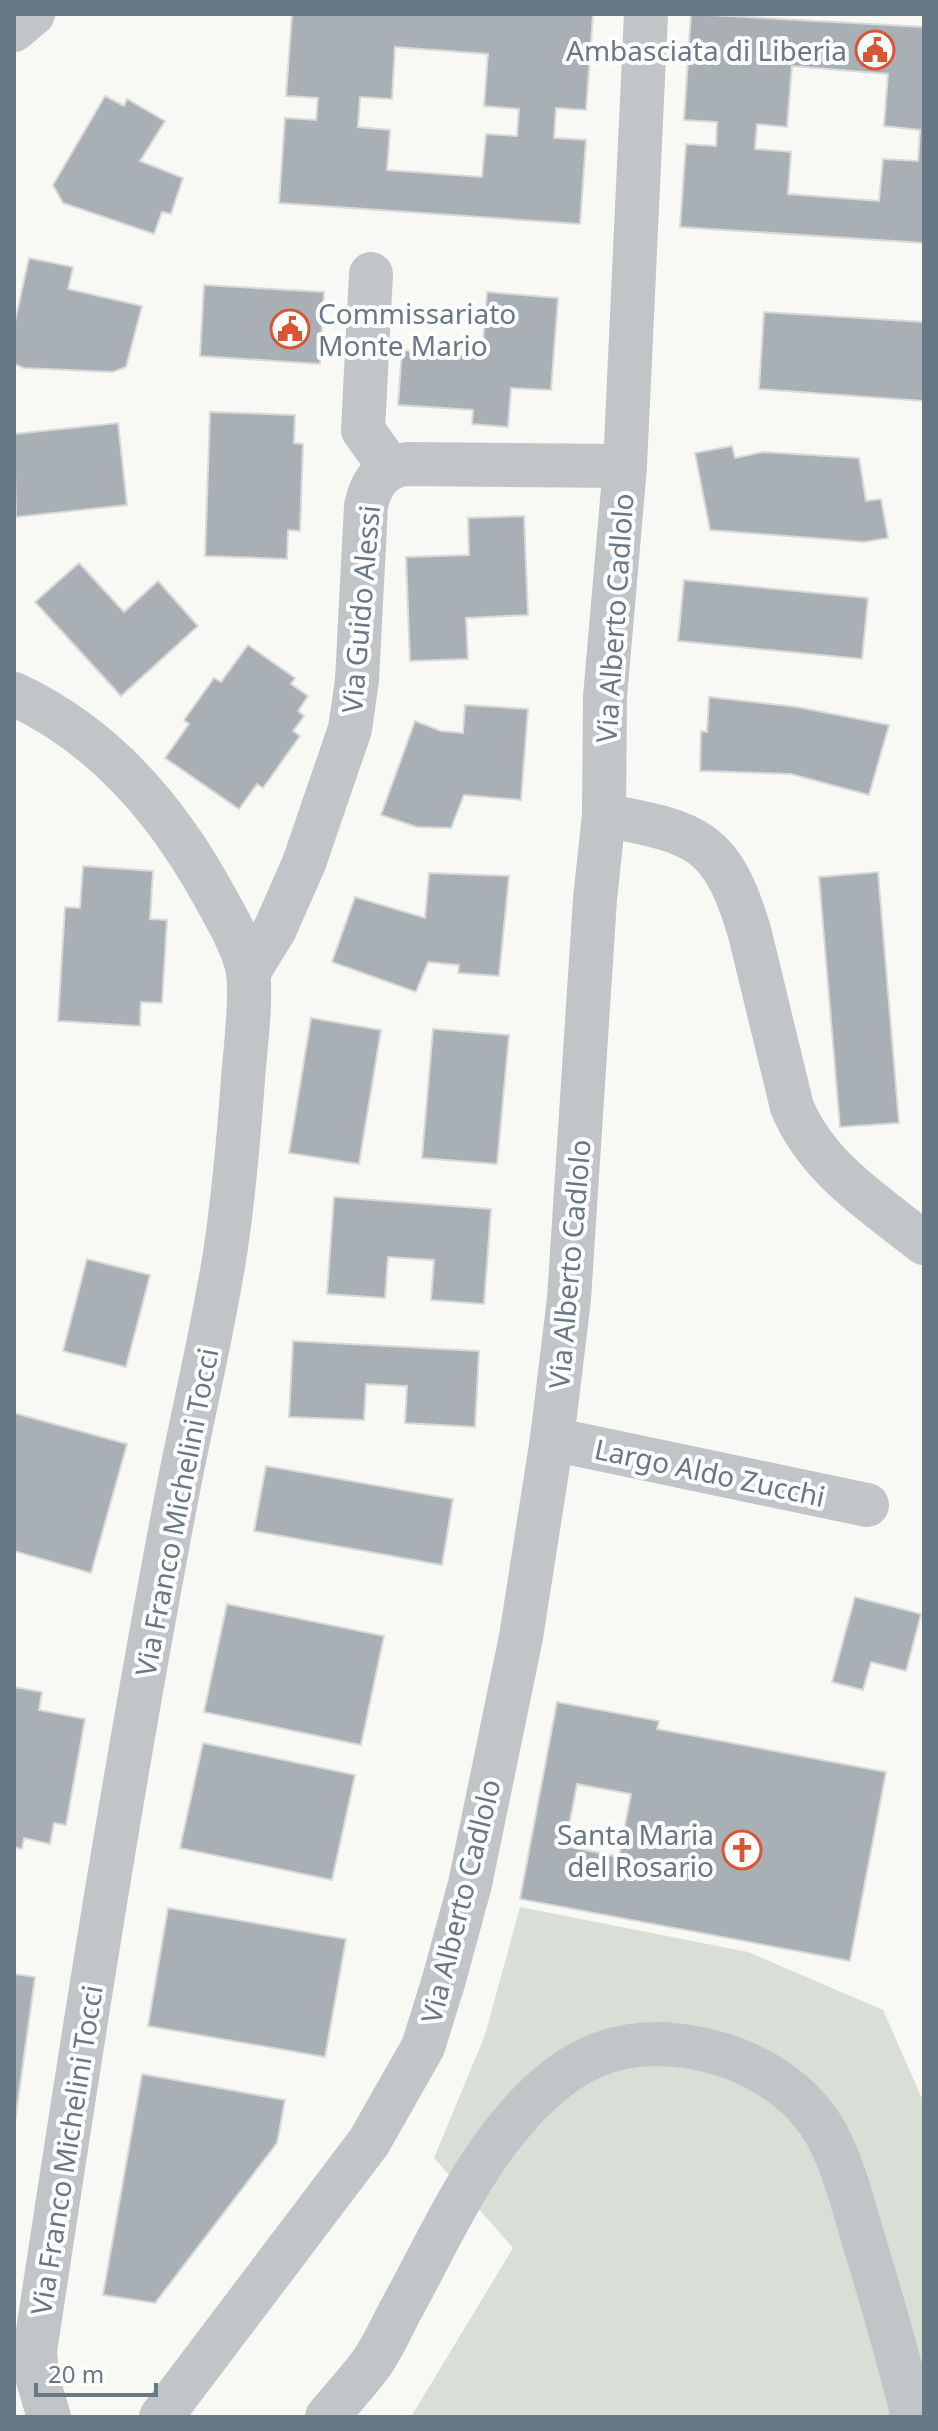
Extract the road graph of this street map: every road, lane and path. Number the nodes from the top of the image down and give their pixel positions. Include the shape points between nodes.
1 (33, 14) edge
2 (646, 14) edge
3 (14, 30) edge
4 (371, 274) dead end
5 (625, 466) junction
6 (390, 468) junction
7 (14, 694) edge
8 (604, 815) junction
9 (248, 973) junction
10 (924, 1243) edge
11 (552, 1439) junction
12 (867, 1505) dead end
13 (49, 2417) edge
14 (161, 2417) edge
15 (327, 2417) edge
16 (913, 2417) edge

1 - 3 street
2 - 5 street, Via Alberto Cadlolo
4 - 6 street via 363,430
5 - 6 street, Via Guido Alessi
5 - 8 street, Via Alberto Cadlolo via 605,697
6 - 9 street, Via Guido Alessi via 372,486 366,506 350,729 304,863 275,929
7 - 9 street, Via Franco Michelini Tocci via 98,747 160,811 201,871
8 - 10 street via 687,836 724,867 742,906 801,1131 840,1175
8 - 11 street, Via Alberto Cadlolo via 569,1299
9 - 13 street, Via Franco Michelini Tocci via 226,1249 101,1920 35,2351
11 - 12 street, Largo Aldo Zucchi
11 - 14 street, Via Alberto Cadlolo via 521,1637 470,1884 423,2047 352,2167
15 - 16 street via 373,2361 471,2182 523,2111 568,2069 595,2055 620,2046 667,2044 717,2052 763,2072 814,2116 840,2165

